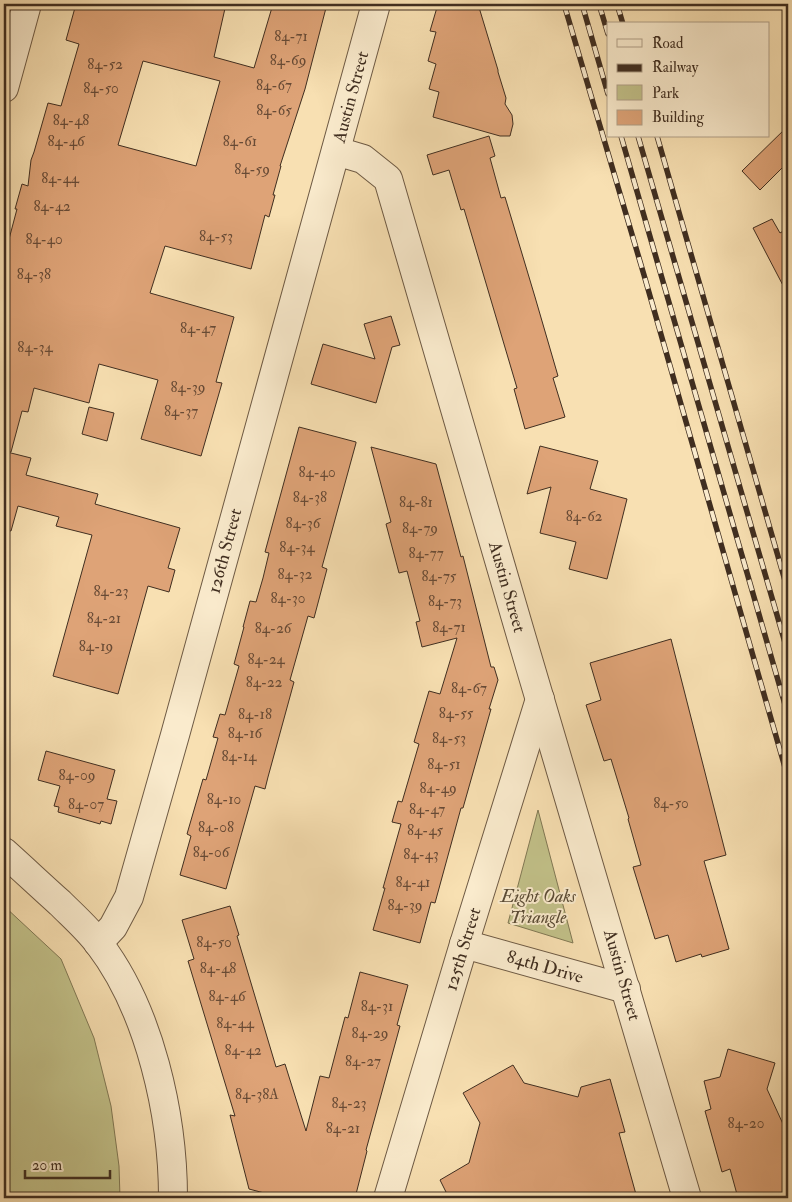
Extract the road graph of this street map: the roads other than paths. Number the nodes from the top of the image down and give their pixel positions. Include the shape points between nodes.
1 (27, 4) edge
2 (376, 4) edge
3 (4, 88) edge
4 (336, 151) junction
5 (540, 700) junction
6 (4, 852) edge
7 (98, 943) junction
8 (464, 944) junction
9 (626, 989) junction
10 (173, 1198) edge
11 (388, 1198) edge
12 (687, 1198) edge

1 - 3 street
2 - 4 street, Austin Street
4 - 5 street, Austin Street via 363,159 388,179
4 - 7 street, 126th Street via 129,897 113,927
5 - 8 street, 125th Street
5 - 9 street, Austin Street
6 - 7 street via 70,912
7 - 10 street via 129,993 151,1053 167,1123 173,1166
8 - 9 street, 84th Drive
8 - 11 street, 125th Street
9 - 12 street, Austin Street

